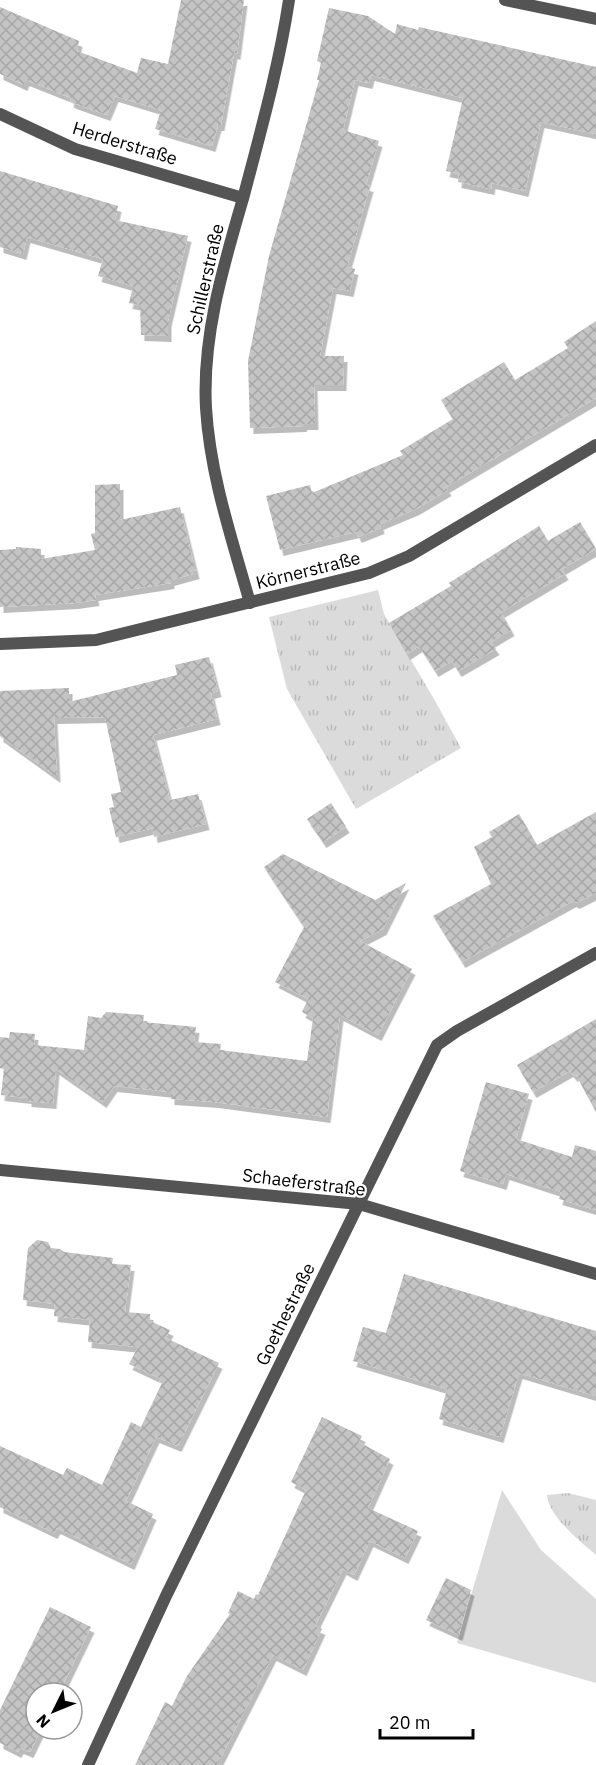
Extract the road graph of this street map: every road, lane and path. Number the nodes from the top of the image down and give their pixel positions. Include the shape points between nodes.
1 (289, 0) edge
2 (505, 0) edge
3 (596, 19) edge
4 (0, 114) edge
5 (243, 198) junction
6 (596, 445) edge
7 (250, 603) junction
8 (0, 644) edge
9 (596, 953) edge
10 (0, 1170) edge
11 (358, 1204) junction
12 (596, 1274) edge
13 (88, 1765) edge

1 - 5 street, Schillerstraße via 270,100
2 - 3 street
4 - 5 street, Herderstraße via 75,149
5 - 7 street, Schillerstraße via 208,342 206,408 219,489
6 - 7 street, Körnerstraße via 409,556 369,573
7 - 8 street, Körnerstraße via 96,640
9 - 11 street, Goethestraße via 437,1045
10 - 11 street, Schaeferstraße
11 - 12 street, Schaeferstraße
11 - 13 street, Goethestraße

